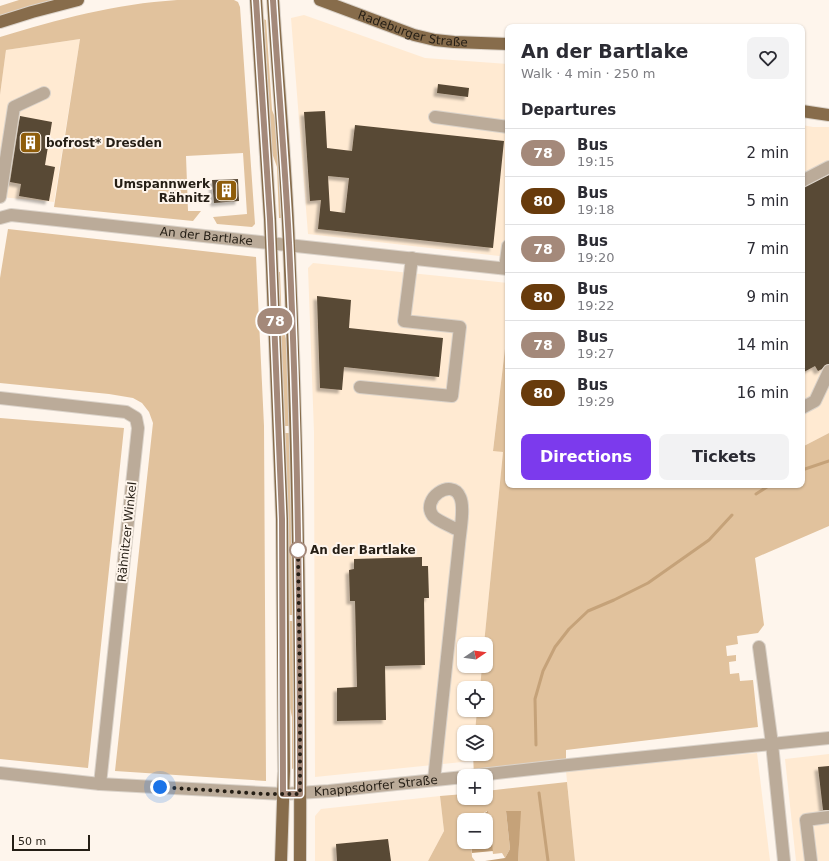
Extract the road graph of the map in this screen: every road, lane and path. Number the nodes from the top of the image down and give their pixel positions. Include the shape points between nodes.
1 (78, 0) edge
2 (256, 0) edge
3 (273, 0) edge
4 (320, 0) edge
5 (0, 22) edge
6 (505, 44) edge
7 (44, 92) dead end
8 (805, 111) edge
9 (829, 115) edge
10 (435, 117) dead end
11 (505, 127) edge
12 (829, 167) edge
13 (805, 179) edge
14 (0, 197) edge
15 (0, 217) edge
16 (271, 243) junction
17 (289, 245) junction
18 (412, 258) junction
19 (505, 269) edge
20 (829, 372) edge
21 (360, 387) dead end
22 (0, 398) edge
23 (805, 407) edge
24 (460, 531) dead end
25 (760, 647) dead end
26 (829, 738) edge
27 (772, 744) junction
28 (0, 773) edge
29 (493, 774) edge
30 (457, 778) edge
31 (434, 780) junction
32 (100, 784) junction
33 (283, 794) junction
34 (300, 794) junction
35 (829, 817) edge
36 (281, 861) edge
37 (300, 861) edge
38 (784, 861) edge
39 (811, 861) edge

1 - 5 main road
2 - 16 main road
3 - 17 main road
4 - 6 main road, Radeburger Straße via 421,37 454,42
7 - 14 street via 14,107
8 - 9 main road
10 - 11 street
12 - 13 street
15 - 16 street, An der Bartlake via 11,215
16 - 17 street, An der Bartlake
16 - 33 main road via 282,519
17 - 18 street, An der Bartlake
17 - 34 main road via 297,511
18 - 19 street, An der Bartlake
18 - 21 street via 404,321 460,327 452,396
20 - 23 street via 815,402
22 - 32 street, Rähnitzer Winkel via 126,412 136,418 138,428
24 - 31 street
25 - 27 street
26 - 27 street
27 - 29 street
27 - 38 street
28 - 32 street, Knappsdorfer Straße
30 - 31 street, Knappsdorfer Straße
31 - 34 street, Knappsdorfer Straße
32 - 33 street, Knappsdorfer Straße
33 - 34 street, Knappsdorfer Straße
33 - 36 main road
34 - 37 main road
35 - 39 street via 806,820

